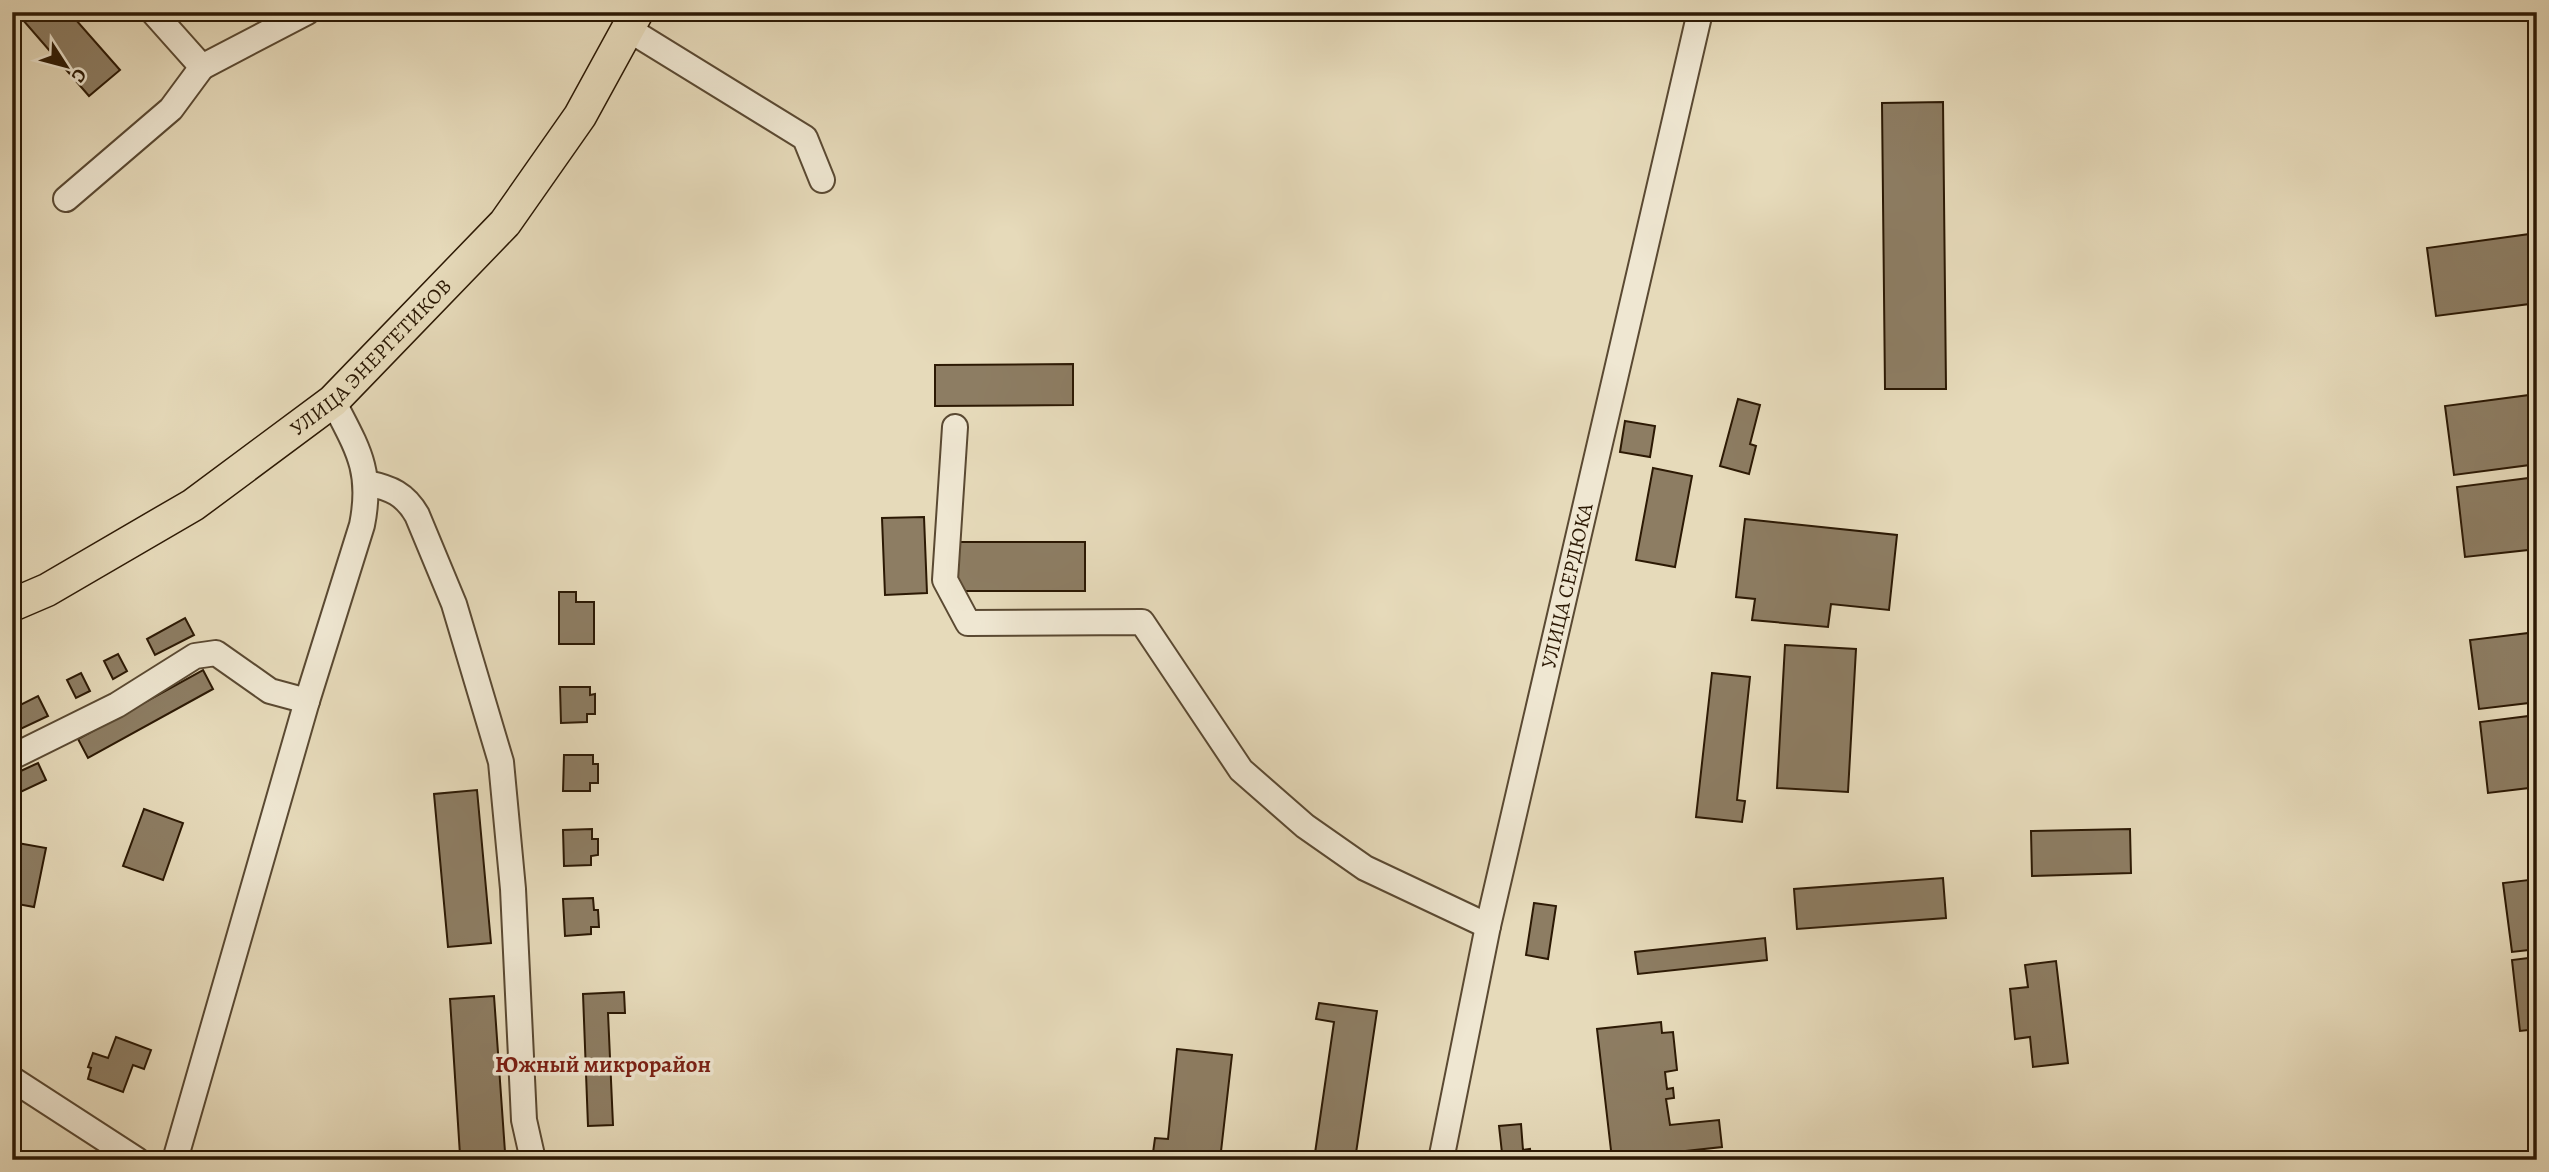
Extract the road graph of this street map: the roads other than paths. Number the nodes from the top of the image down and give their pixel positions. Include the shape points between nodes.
1 (153, 12) edge
2 (307, 12) edge
3 (1700, 12) edge
4 (633, 20) edge
5 (202, 67) junction
6 (822, 180) dead end
7 (66, 199) dead end
8 (333, 401) junction
9 (955, 427) dead end
10 (367, 483) junction
11 (12, 605) edge
12 (307, 701) junction
13 (12, 757) edge
14 (1488, 926) junction
15 (12, 1079) edge
16 (138, 1160) edge
17 (175, 1160) edge
18 (533, 1160) edge
19 (1441, 1160) edge

1 - 5 street
2 - 5 street
3 - 14 street, УЛИЦА СЕРДЮКА
4 - 6 street via 805,138
4 - 8 main road, УЛИЦА ЭНЕРГЕТИКОВ via 580,116 505,223
5 - 7 street via 172,109
8 - 10 street via 362,458
8 - 11 main road, УЛИЦА ЭНЕРГЕТИКОВ via 192,505 47,590
9 - 14 street via 945,580 968,623 1142,622 1241,770 1305,826 1365,868
10 - 12 street via 362,525
10 - 18 street via 398,492 417,515 454,604 501,762 513,888 524,1120
12 - 13 street via 270,691 216,653 195,656 117,705
12 - 17 street
14 - 19 street, УЛИЦА СЕРДЮКА
15 - 16 street

